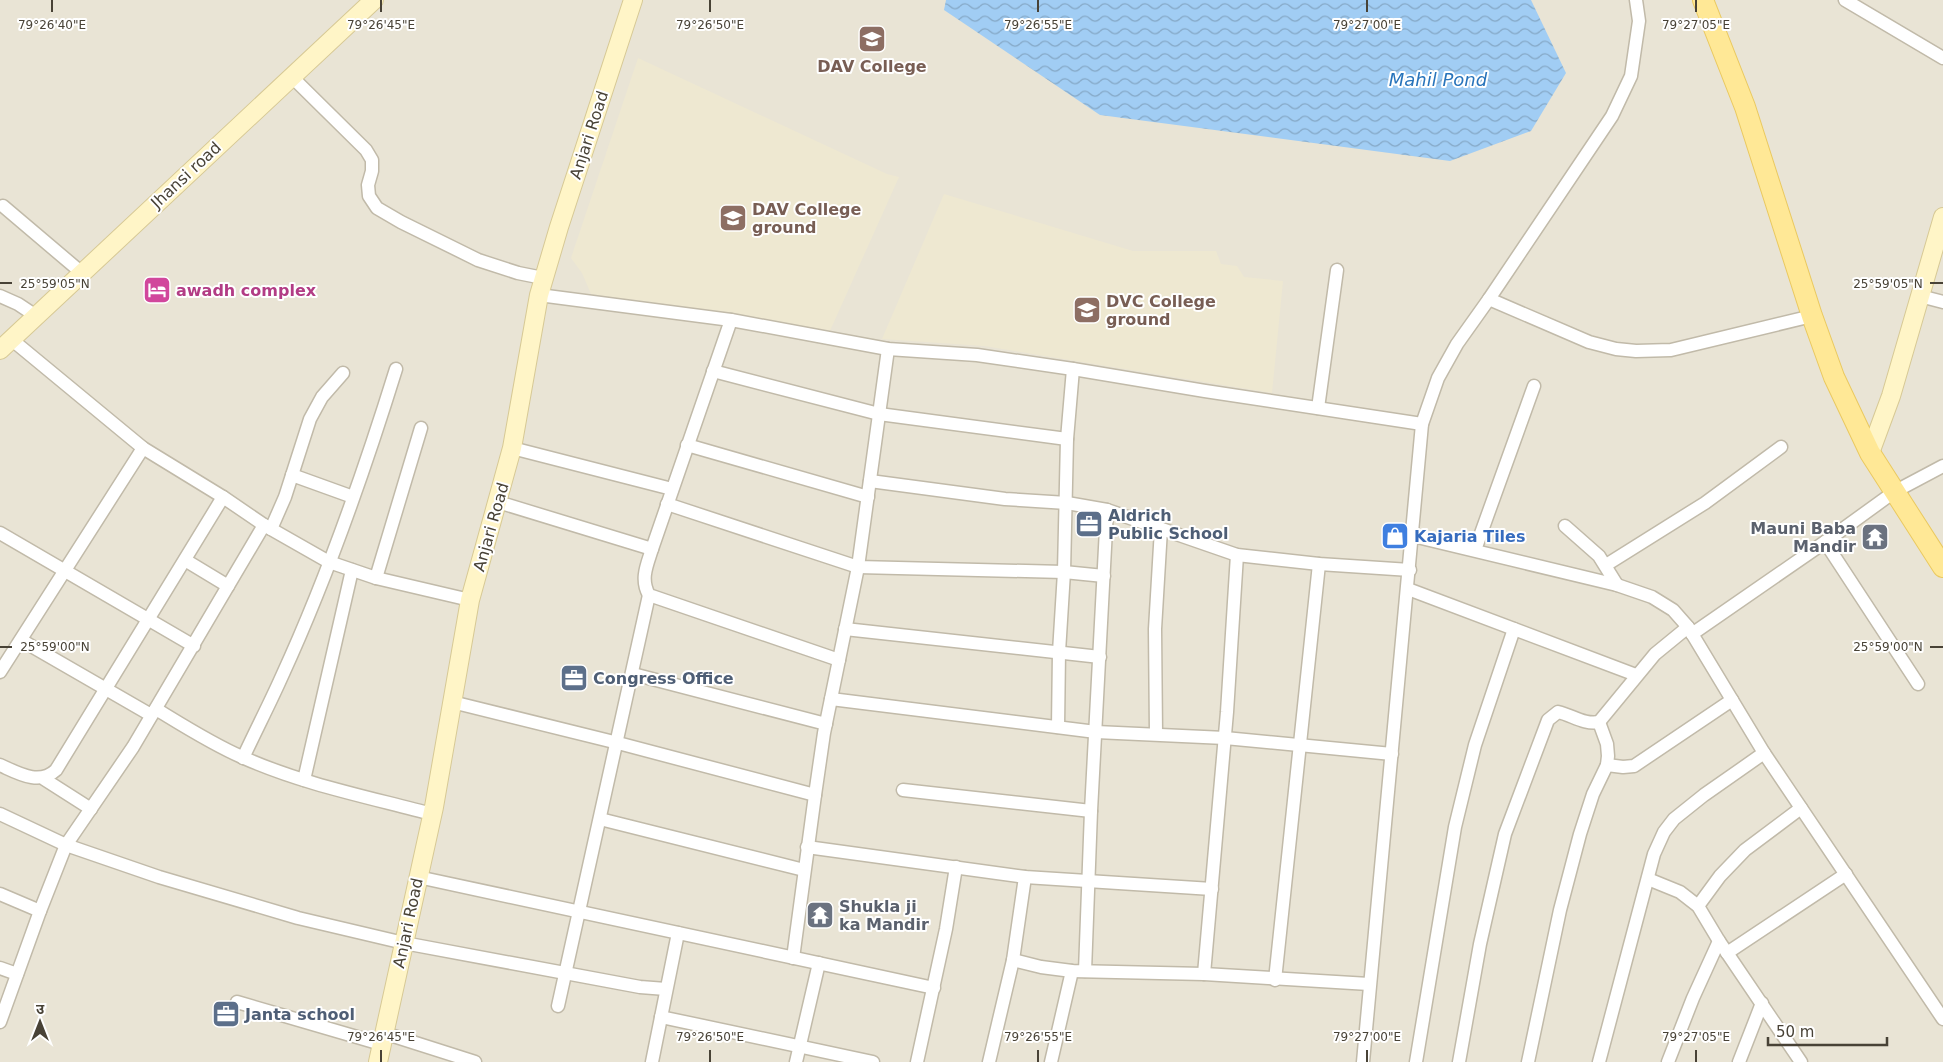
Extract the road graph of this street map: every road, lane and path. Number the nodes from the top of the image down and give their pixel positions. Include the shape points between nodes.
1 (374, 0) edge
2 (633, 0) edge
3 (1636, 0) edge
4 (1703, 0) edge
5 (1845, 0) edge
6 (1943, 58) edge
7 (291, 76) junction
8 (3, 206) dead end
9 (1943, 217) edge
10 (1336, 270) dead end
11 (82, 272) junction
12 (541, 286) junction
13 (0, 296) edge
14 (1920, 296) junction
15 (1489, 299) junction
16 (1943, 302) edge
17 (36, 316) junction
18 (1812, 316) junction
19 (731, 320) junction
20 (6, 345) edge
21 (888, 350) junction
22 (396, 369) dead end
23 (1073, 369) junction
24 (713, 372) junction
25 (343, 373) dead end
26 (1534, 386) dead end
27 (1318, 408) junction
28 (879, 414) junction
29 (1422, 424) junction
30 (421, 428) dead end
31 (1067, 439) junction
32 (688, 445) junction
33 (1781, 447) dead end
34 (142, 448) junction
35 (512, 448) junction
36 (1870, 453) junction
37 (1943, 466) edge
38 (292, 475) junction
39 (870, 482) junction
40 (672, 489) junction
41 (1894, 492) junction
42 (223, 497) junction
43 (353, 497) junction
44 (868, 497) junction
45 (498, 502) junction
46 (1067, 503) junction
47 (667, 504) junction
48 (1107, 510) junction
49 (1565, 526) dead end
50 (267, 527) junction
51 (1161, 529) junction
52 (0, 533) edge
53 (1413, 536) junction
54 (1825, 542) junction
55 (652, 549) junction
56 (1475, 550) junction
57 (1237, 555) junction
58 (185, 560) junction
59 (330, 562) junction
60 (1319, 564) junction
61 (1606, 566) junction
62 (858, 567) junction
63 (1943, 567) edge
64 (65, 570) junction
65 (352, 570) junction
66 (1410, 570) junction
67 (1064, 572) junction
68 (1104, 576) junction
69 (376, 578) junction
70 (1617, 585) junction
71 (228, 586) junction
72 (1408, 589) junction
73 (649, 595) junction
74 (470, 600) junction
75 (150, 619) junction
76 (845, 629) junction
77 (1514, 629) junction
78 (1690, 630) junction
79 (21, 640) junction
80 (194, 646) junction
81 (1058, 652) junction
82 (1100, 657) junction
83 (839, 660) junction
84 (0, 672) edge
85 (633, 674) junction
86 (1636, 676) junction
87 (1918, 684) dead end
88 (106, 689) junction
89 (831, 699) junction
90 (1732, 700) junction
91 (452, 702) junction
92 (156, 709) junction
93 (1599, 722) junction
94 (826, 724) junction
95 (1058, 727) junction
96 (1096, 732) junction
97 (1156, 734) junction
98 (1225, 738) junction
99 (618, 743) junction
100 (1299, 744) junction
101 (1764, 753) junction
102 (1392, 754) junction
103 (243, 758) junction
104 (0, 765) edge
105 (1607, 765) junction
106 (44, 779) junction
107 (304, 780) junction
108 (903, 790) dead end
109 (814, 795) junction
110 (1801, 808) junction
111 (91, 809) junction
112 (1091, 810) junction
113 (0, 814) edge
114 (432, 814) junction
115 (600, 819) junction
116 (66, 845) junction
117 (807, 847) junction
118 (956, 867) junction
119 (804, 870) junction
120 (1846, 874) junction
121 (418, 876) junction
122 (1025, 877) junction
123 (1648, 879) junction
124 (1089, 880) junction
125 (1212, 888) junction
126 (0, 894) edge
127 (1698, 906) junction
128 (40, 910) junction
129 (578, 911) junction
130 (678, 933) junction
131 (1719, 941) junction
132 (404, 943) junction
133 (1728, 953) junction
134 (793, 958) junction
135 (1013, 960) junction
136 (819, 964) junction
137 (0, 968) edge
138 (1072, 971) junction
139 (1086, 971) junction
140 (565, 972) junction
141 (17, 974) junction
142 (1204, 974) junction
143 (1275, 980) junction
144 (1370, 984) junction
145 (934, 988) junction
146 (666, 989) junction
147 (237, 1002) dead end
148 (1762, 1004) junction
149 (558, 1006) dead end
150 (1, 1014) edge
151 (661, 1017) junction
152 (1943, 1019) edge
153 (383, 1038) junction
154 (800, 1045) junction
155 (378, 1062) edge
156 (475, 1062) edge
157 (652, 1062) edge
158 (796, 1062) edge
159 (873, 1062) edge
160 (917, 1062) edge
161 (989, 1062) edge
162 (1052, 1062) edge
163 (1363, 1062) edge
164 (1416, 1062) edge
165 (1459, 1062) edge
166 (1528, 1062) edge
167 (1599, 1062) edge
168 (1668, 1062) edge
169 (1739, 1062) edge
170 (1801, 1062) edge

1 - 7 street, Jhansi road
2 - 12 street, Anjari Road
3 - 15 street via 1639,21 1631,76 1612,116
4 - 18 main road via 1745,106
5 - 6 street
7 - 11 street, Jhansi road
7 - 12 street via 366,150 372,160 369,196 377,208 478,260 518,272
8 - 11 street
9 - 14 street
10 - 27 street
11 - 17 street, Jhansi road
12 - 19 street
12 - 35 street, Anjari Road
13 - 17 street
14 - 16 street
14 - 36 street
15 - 18 street via 1589,342 1636,351 1671,350
15 - 29 street via 1456,344 1438,378
17 - 20 street, Jhansi road
18 - 36 main road via 1834,377
19 - 21 street
19 - 24 street
20 - 34 street
21 - 23 street via 977,355
21 - 28 street
22 - 43 street
23 - 27 street
23 - 31 street
24 - 28 street
24 - 32 street
25 - 38 street via 322,397 310,419
26 - 56 street
27 - 29 street
28 - 31 street
28 - 39 street
29 - 53 street
30 - 69 street
31 - 46 street
32 - 40 street
32 - 44 street
33 - 61 street via 1704,503
34 - 42 street
34 - 64 street
35 - 40 street
35 - 45 street, Anjari Road
36 - 41 main road
37 - 41 street
38 - 43 street
38 - 50 street
39 - 44 street
39 - 46 street via 1005,499
40 - 47 street
41 - 54 street
41 - 63 main road
42 - 50 street
42 - 58 street
43 - 59 street
44 - 62 street
45 - 55 street
45 - 74 street, Anjari Road
46 - 48 street
46 - 67 street
47 - 55 street
47 - 62 street
48 - 51 street
48 - 68 street
49 - 61 street
50 - 59 street
50 - 71 street
51 - 57 street
51 - 97 street via 1155,629
52 - 64 street
53 - 56 street
53 - 66 street
54 - 78 street
54 - 87 street
55 - 73 street via 644,576 644,586
56 - 70 street
57 - 60 street
57 - 98 street
58 - 71 street
58 - 75 street
59 - 65 street
59 - 103 street
60 - 66 street
60 - 100 street
61 - 70 street
62 - 67 street
62 - 76 street
64 - 75 street
64 - 79 street
65 - 69 street
65 - 107 street
66 - 72 street
67 - 68 street
67 - 81 street
68 - 82 street
69 - 74 street
70 - 78 street via 1652,597 1673,610
71 - 80 street
72 - 77 street
72 - 102 street
73 - 83 street
73 - 85 street
74 - 91 street, Anjari Road
75 - 80 street
75 - 88 street
76 - 81 street
76 - 83 street
77 - 86 street
77 - 164 street via 1474,745 1455,827
78 - 86 street via 1655,654
78 - 90 street
79 - 84 street
79 - 88 street
80 - 92 street
81 - 82 street
81 - 95 street
82 - 96 street
83 - 89 street
85 - 94 street
85 - 99 street
86 - 93 street
88 - 92 street via 150,715
88 - 106 street via 56,770
89 - 94 street
89 - 95 street
90 - 101 street
90 - 105 street via 1634,766
91 - 99 street
91 - 114 street, Anjari Road
92 - 103 street
92 - 111 street
93 - 105 street via 1607,744
93 - 165 street via 1584,722 1558,712 1548,720 1504,834
94 - 109 street
95 - 96 street
96 - 97 street
96 - 112 street
97 - 98 street
98 - 100 street
98 - 125 street
99 - 109 street
99 - 115 street
100 - 102 street
100 - 143 street
101 - 110 street
101 - 123 street via 1674,819 1654,854
102 - 144 street
103 - 107 street
104 - 106 street via 32,778
105 - 166 street via 1580,834 1560,910
106 - 111 street
107 - 114 street
108 - 112 street
109 - 117 street
110 - 120 street
110 - 127 street via 1744,850
111 - 116 street
112 - 124 street
113 - 116 street
114 - 121 street, Anjari Road
115 - 119 street
115 - 129 street
116 - 128 street
116 - 132 street via 159,877 298,918
117 - 118 street
117 - 119 street
118 - 122 street
118 - 145 street
119 - 134 street
120 - 133 street
120 - 152 street
121 - 129 street
121 - 132 street, Anjari Road
122 - 124 street
122 - 135 street
123 - 127 street via 1680,892
123 - 167 street
124 - 125 street
124 - 139 street
125 - 142 street
126 - 128 street
127 - 131 street
128 - 141 street
129 - 130 street
129 - 140 street
130 - 134 street
130 - 146 street
131 - 133 street
131 - 168 street
132 - 140 street
132 - 153 street, Anjari Road
133 - 148 street
134 - 136 street
135 - 138 street
135 - 161 street
136 - 145 street
136 - 154 street
137 - 141 street
138 - 139 street
138 - 162 street
139 - 142 street
140 - 146 street
140 - 149 street
141 - 150 street
142 - 143 street
143 - 144 street
144 - 163 street
145 - 160 street
146 - 151 street
147 - 153 street
148 - 169 street
148 - 170 street
151 - 154 street
151 - 157 street
153 - 155 street, Anjari Road
153 - 156 street
154 - 158 street
154 - 159 street

